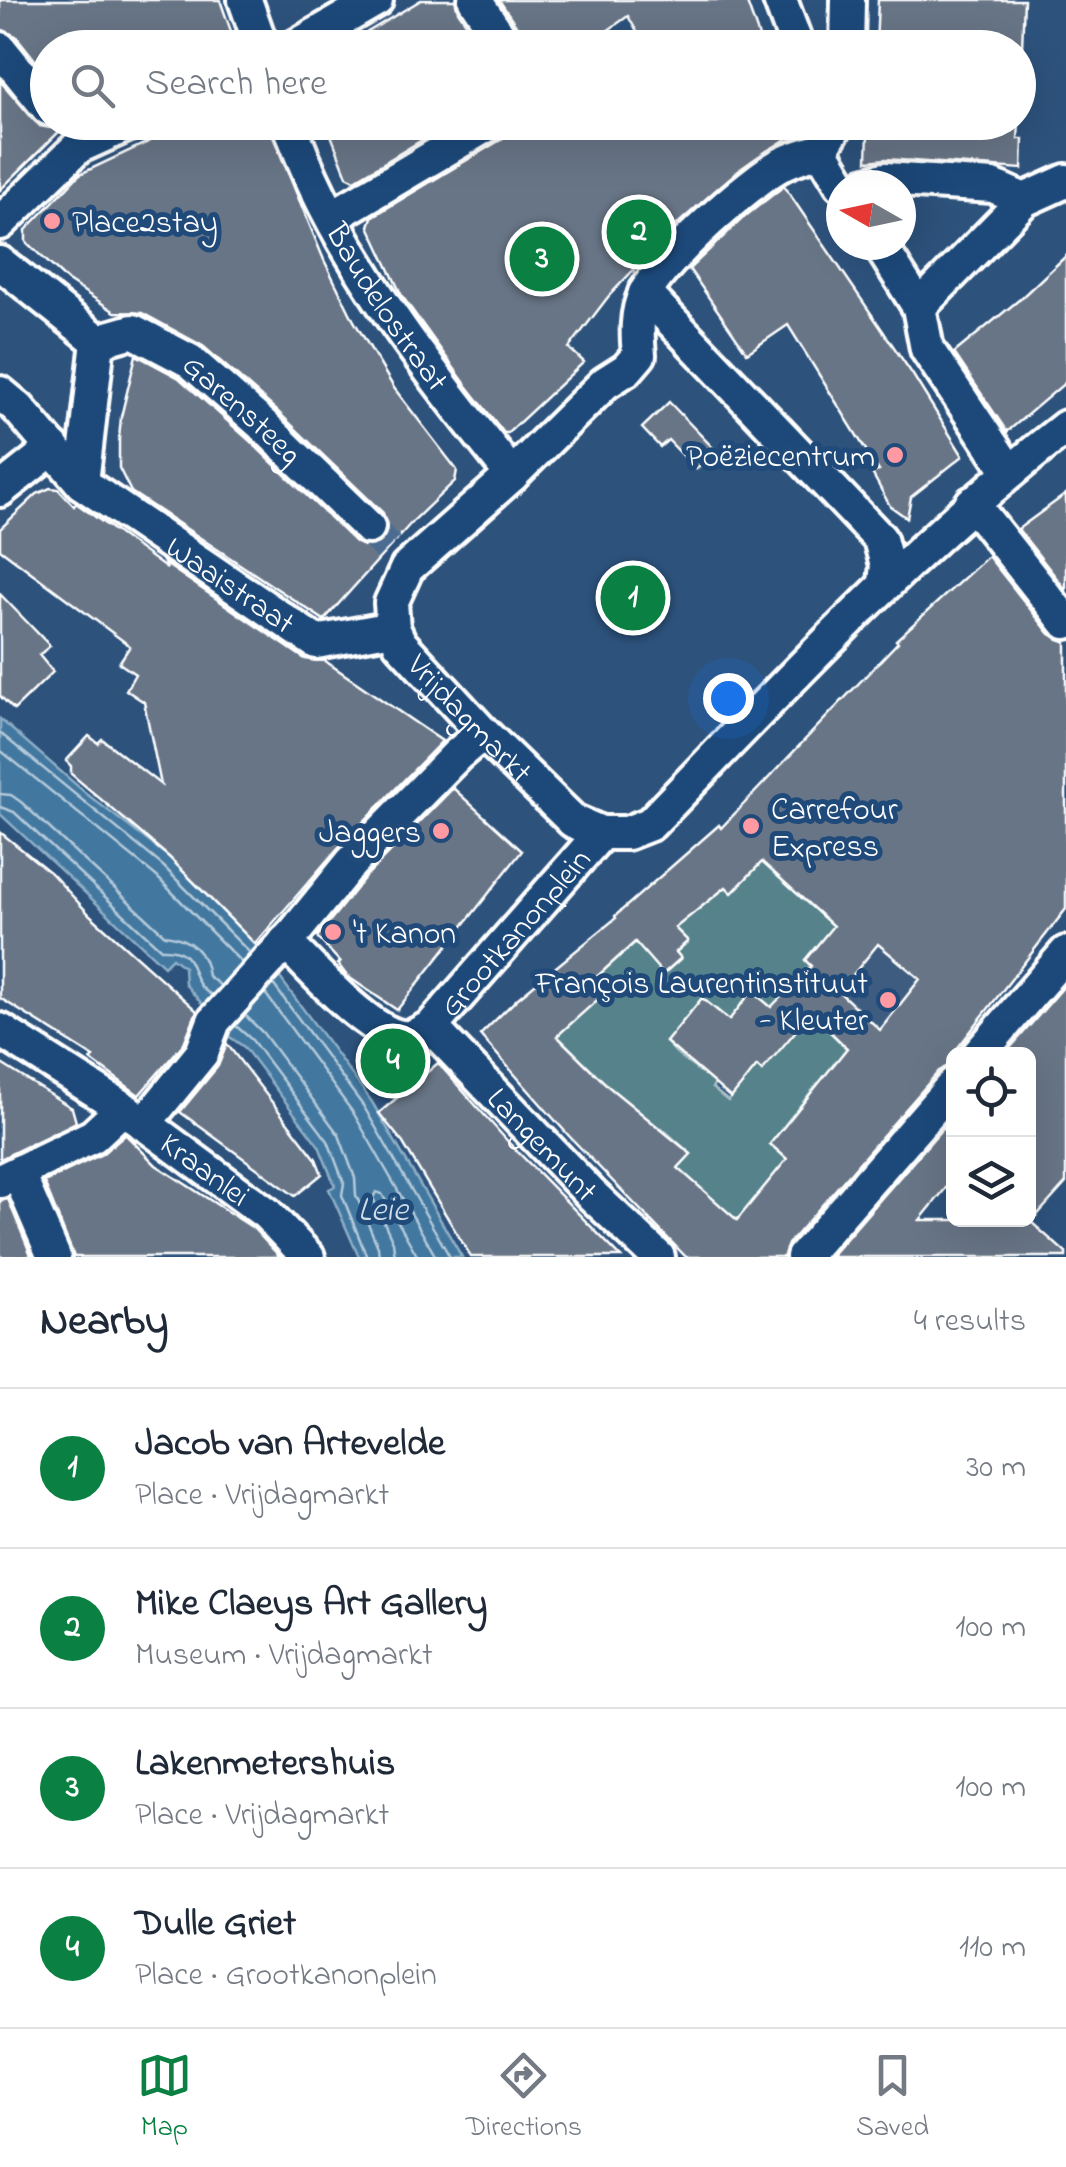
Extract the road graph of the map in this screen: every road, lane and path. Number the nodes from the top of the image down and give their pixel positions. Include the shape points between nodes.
1 (245, 0) edge
2 (376, 0) edge
3 (475, 0) edge
4 (780, 0) edge
5 (848, 0) edge
6 (256, 30) edge
7 (324, 30) edge
8 (495, 30) edge
9 (791, 30) edge
10 (847, 30) edge
11 (0, 49) edge
12 (30, 86) edge
13 (65, 140) edge
14 (297, 140) edge
15 (462, 140) edge
16 (822, 140) edge
17 (830, 140) edge
18 (838, 170) edge
19 (916, 181) edge
20 (1066, 181) edge
21 (1024, 200) junction
22 (332, 217) junction
23 (0, 223) edge
24 (889, 260) edge
25 (0, 263) edge
26 (646, 293) junction
27 (919, 307) junction
28 (98, 341) junction
29 (0, 393) edge
30 (1066, 426) edge
31 (52, 448) junction
32 (1009, 471) junction
33 (512, 475) junction
34 (82, 483) junction
35 (0, 490) edge
36 (972, 503) junction
37 (388, 547) junction
38 (884, 583) junction
39 (1066, 622) edge
40 (393, 628) junction
41 (484, 733) junction
42 (601, 833) junction
43 (280, 948) junction
44 (1066, 954) edge
45 (430, 1027) junction
46 (0, 1030) edge
47 (985, 1047) edge
48 (946, 1093) edge
49 (134, 1116) junction
50 (9, 1177) edge
51 (50, 1256) edge
52 (308, 1257) edge
53 (658, 1257) edge
54 (803, 1257) edge

1 - 6 street
2 - 7 street
3 - 8 street
4 - 9 street
5 - 10 street
11 - 12 street
13 - 23 street
14 - 22 street, Baudelostraat
15 - 22 street
16 - 26 street via 757,180 688,243
17 - 18 street
19 - 21 street via 993,186
20 - 21 street
21 - 27 street
22 - 33 street, Baudelostraat via 408,343
24 - 27 street
25 - 28 street
26 - 33 street via 639,355
26 - 38 street via 880,539
27 - 32 street via 927,349
28 - 34 street
28 - 37 street, Garensteeg via 133,331 190,361
29 - 31 street, Waaistraat
30 - 32 street
31 - 34 street, Waaistraat
31 - 35 street
32 - 36 street
33 - 37 street
34 - 40 street, Waaistraat via 316,642
36 - 38 street
36 - 39 street
37 - 40 street, Vrijdagmarkt
38 - 42 street via 650,824
40 - 41 street, Vrijdagmarkt via 400,644
41 - 42 street, Vrijdagmarkt via 573,821
41 - 43 street via 351,863
42 - 45 street, Grootkanonplein
43 - 45 street, Grootkanonplein via 382,1030 412,1037
43 - 49 street via 214,1021 202,1053
44 - 47 street
45 - 53 street, Langemunt
46 - 49 street, Kraanlei
48 - 54 street
49 - 50 street
49 - 52 street, Kraanlei via 266,1213
50 - 51 street

